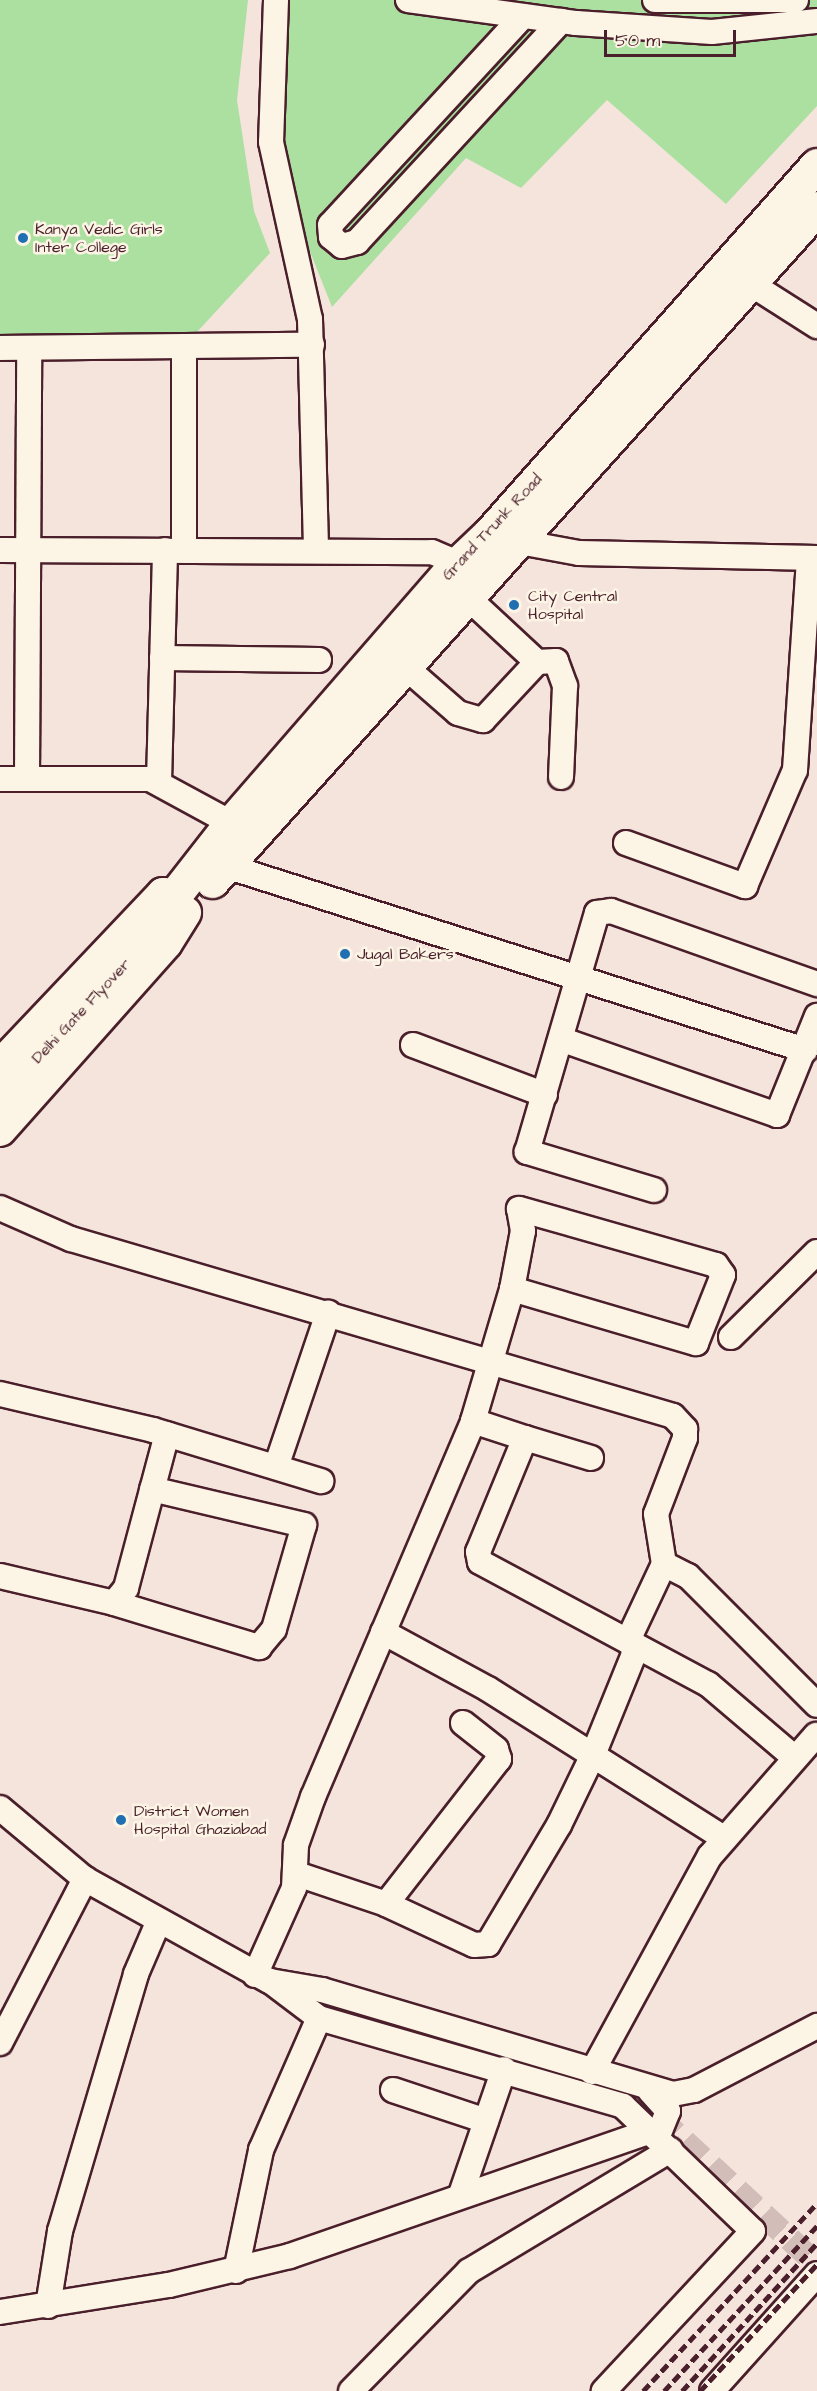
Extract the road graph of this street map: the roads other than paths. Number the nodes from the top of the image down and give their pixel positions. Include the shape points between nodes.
1 (276, 0) edge
2 (408, 0) edge
3 (655, 0) edge
4 (795, 0) edge
5 (523, 16) junction
6 (561, 21) junction
7 (817, 21) edge
8 (817, 165) edge
9 (817, 208) edge
10 (748, 282) junction
11 (817, 326) edge
12 (312, 345) junction
13 (184, 346) junction
14 (0, 348) edge
15 (29, 348) junction
16 (514, 541) junction
17 (26, 549) junction
18 (0, 550) edge
19 (174, 550) junction
20 (316, 551) junction
21 (813, 558) edge
22 (459, 583) junction
23 (162, 658) junction
24 (319, 660) dead end
25 (537, 662) junction
26 (403, 665) junction
27 (561, 777) dead end
28 (0, 779) edge
29 (27, 779) junction
30 (159, 782) junction
31 (231, 823) junction
32 (626, 843) dead end
33 (226, 866) junction
34 (173, 910) junction
35 (582, 977) junction
36 (817, 984) edge
37 (817, 1016) edge
38 (563, 1040) junction
39 (413, 1046) dead end
40 (805, 1050) junction
41 (0, 1066) edge
42 (545, 1095) junction
43 (0, 1099) edge
44 (0, 1130) edge
45 (654, 1190) dead end
46 (0, 1208) edge
47 (817, 1252) edge
48 (512, 1289) junction
49 (328, 1313) junction
50 (731, 1337) dead end
51 (493, 1359) junction
52 (0, 1394) edge
53 (474, 1421) junction
54 (167, 1434) junction
55 (525, 1438) junction
56 (591, 1458) dead end
57 (276, 1467) junction
58 (321, 1481) dead end
59 (152, 1490) junction
60 (664, 1564) junction
61 (0, 1576) edge
62 (114, 1603) junction
63 (383, 1632) junction
64 (631, 1644) junction
65 (817, 1706) edge
66 (463, 1723) dead end
67 (816, 1735) edge
68 (593, 1755) junction
69 (795, 1758) junction
70 (0, 1808) edge
71 (725, 1839) junction
72 (297, 1874) junction
73 (85, 1879) junction
74 (386, 1904) junction
75 (158, 1923) junction
76 (262, 1978) junction
77 (319, 2018) junction
78 (817, 2026) edge
79 (0, 2043) edge
80 (504, 2069) junction
81 (592, 2072) junction
82 (393, 2090) dead end
83 (650, 2091) junction
84 (486, 2121) junction
85 (659, 2134) junction
86 (461, 2194) junction
87 (236, 2271) junction
88 (816, 2278) edge
89 (48, 2306) junction
90 (0, 2312) edge
91 (351, 2391) edge
92 (604, 2391) edge
93 (712, 2391) edge

1 - 12 street via 271,142
2 - 5 street
3 - 4 street
5 - 6 street
5 - 6 street via 330,225 331,237 342,246 357,242
6 - 7 street via 712,32
8 - 22 highway, Grand Trunk Road via 490,533
9 - 10 highway, Grand Trunk Road
10 - 11 street
10 - 16 highway, Grand Trunk Road
12 - 13 street
12 - 20 street
13 - 15 street
13 - 19 street
14 - 15 street
15 - 17 street
16 - 21 street via 579,553
16 - 22 highway, Grand Trunk Road
17 - 18 street
17 - 19 street
17 - 29 street
19 - 20 street
19 - 23 street
20 - 22 street via 432,552 451,560
21 - 32 street via 795,770 745,886
22 - 25 street
22 - 26 highway, Grand Trunk Road via 434,633
22 - 31 highway, Grand Trunk Road
23 - 24 street
23 - 30 street
25 - 26 street via 483,720 458,713
25 - 27 street via 556,661 562,672
26 - 33 highway, Grand Trunk Road
28 - 29 street
29 - 30 street
30 - 31 street via 209,815
31 - 34 highway, Grand Trunk Road
33 - 34 highway, Grand Trunk Road
33 - 35 street
34 - 41 main road via 163,894
34 - 43 highway, Delhi Gate Flyover
34 - 44 main road via 166,943
35 - 36 street via 594,919 603,909
35 - 38 street
35 - 40 street
37 - 40 street
38 - 40 street via 777,1115
38 - 42 street
39 - 42 street
42 - 45 street via 527,1152
46 - 49 street via 61,1235
47 - 50 street
48 - 48 street via 523,1231 519,1209 716,1265 723,1275 696,1343
48 - 51 street
49 - 51 street
49 - 57 street
51 - 53 street
51 - 60 street via 680,1420 684,1438 656,1514
52 - 54 street
53 - 55 street
53 - 63 street
54 - 57 street
54 - 59 street
55 - 56 street
55 - 64 street via 478,1552 480,1562
57 - 58 street
59 - 62 street via 126,1588
59 - 62 street via 304,1525 274,1629 259,1647
60 - 64 street via 631,1635
60 - 65 street via 688,1576
61 - 62 street
63 - 68 street via 488,1689
63 - 72 street via 299,1835
64 - 68 street via 634,1654
64 - 69 street via 708,1684
66 - 74 street via 496,1749 499,1759
67 - 69 street
68 - 71 street
68 - 74 street via 560,1825 488,1944 474,1945
69 - 71 street
70 - 73 street
71 - 81 street via 700,1873
72 - 74 street
72 - 76 street
73 - 75 street
73 - 79 street
75 - 76 street
75 - 89 street via 136,1974 60,2231
76 - 77 street
76 - 81 street via 322,1990
76 - 85 street via 402,2030 621,2090
77 - 80 street
77 - 87 street via 261,2150
78 - 83 street via 694,2090
80 - 84 street
80 - 85 street via 613,2101
81 - 83 street
82 - 84 street
83 - 85 street via 668,2111
84 - 86 street
85 - 86 street
85 - 91 street via 469,2271
85 - 92 street via 753,2231
86 - 87 street via 352,2237
87 - 89 street
88 - 93 street
89 - 90 street

